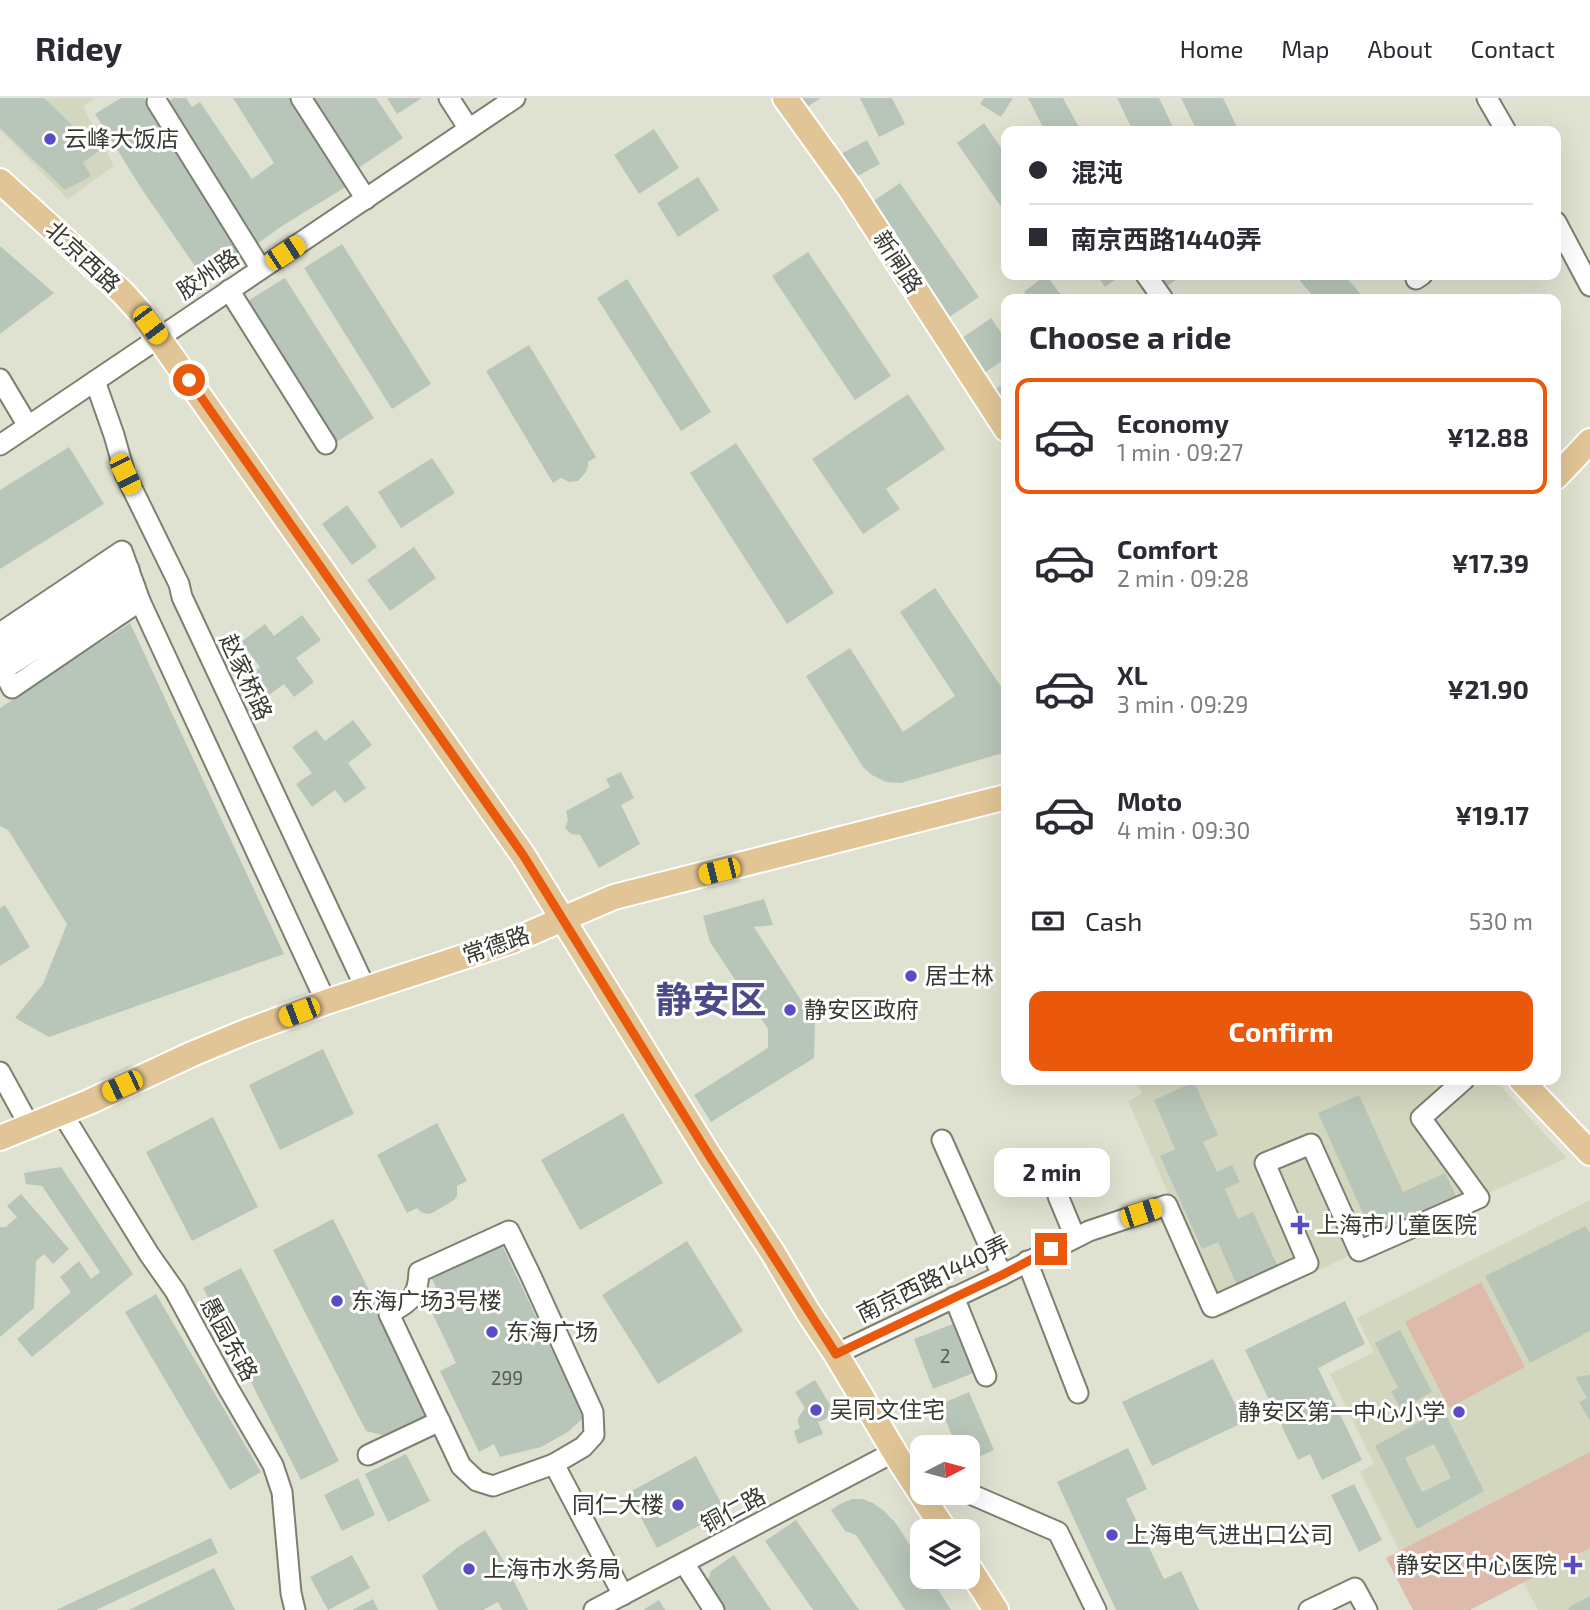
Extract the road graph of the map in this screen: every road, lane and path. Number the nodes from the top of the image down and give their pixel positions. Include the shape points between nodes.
1 (301, 98) edge
2 (449, 98) edge
3 (515, 98) edge
4 (785, 98) edge
5 (1487, 98) edge
6 (157, 102) dead end
7 (1503, 126) edge
8 (469, 129) junction
9 (0, 181) edge
10 (366, 199) junction
11 (1561, 231) edge
12 (261, 269) junction
13 (1590, 286) edge
14 (229, 290) junction
15 (159, 338) junction
16 (0, 379) edge
17 (95, 381) junction
18 (1001, 421) edge
19 (28, 426) junction
20 (1590, 441) edge
21 (326, 444) dead end
22 (0, 445) edge
23 (1561, 472) edge
24 (135, 585) junction
25 (0, 633) edge
26 (1, 662) edge
27 (1001, 798) edge
28 (564, 919) junction
29 (366, 989) junction
30 (326, 1002) junction
31 (0, 1072) edge
32 (1458, 1085) edge
33 (1526, 1085) edge
34 (62, 1113) junction
35 (29, 1125) junction
36 (0, 1138) edge
37 (942, 1140) dead end
38 (1590, 1153) edge
39 (1058, 1196) dead end
40 (1082, 1234) junction
41 (1027, 1261) junction
42 (1002, 1275) junction
43 (954, 1297) junction
44 (836, 1354) junction
45 (986, 1376) dead end
46 (1077, 1393) dead end
47 (440, 1421) junction
48 (368, 1455) dead end
49 (906, 1463) edge
50 (554, 1464) junction
51 (980, 1498) edge
52 (938, 1519) edge
53 (684, 1563) junction
54 (980, 1585) edge
55 (623, 1595) junction
56 (295, 1610) edge
57 (594, 1610) edge
58 (714, 1610) edge
59 (996, 1610) edge
60 (1096, 1610) edge
61 (1309, 1610) edge
62 (1367, 1610) edge

1 - 10 street
2 - 8 street
3 - 8 street, 胶州路
4 - 18 main road, 新闸路 via 849,187
5 - 7 street
6 - 12 street
8 - 10 street, 胶州路
9 - 15 main road, 北京西路 via 122,292
10 - 12 street, 胶州路
11 - 13 street
12 - 14 street, 胶州路
14 - 15 street, 胶州路
14 - 21 street
15 - 17 street, 胶州路
15 - 28 main road, 北京西路
16 - 19 street
17 - 19 street, 胶州路
17 - 29 street, 赵家桥路 via 125,474
19 - 22 street, 胶州路
20 - 23 main road
24 - 25 street via 122,551
24 - 26 street
24 - 26 street via 12,688
24 - 30 street
27 - 28 main road, 常德路 via 614,897
28 - 29 main road, 常德路
28 - 44 main road, 北京西路
29 - 30 main road, 常德路
30 - 34 main road, 常德路 via 192,1054
31 - 35 street
32 - 40 street, 南京西路1440弄 via 1421,1118 1479,1198 1359,1251 1311,1144 1265,1164 1308,1263 1212,1307 1167,1205
33 - 38 main road
34 - 35 main road, 常德路
34 - 56 street, 愚园东路 via 175,1291 273,1465 282,1492
35 - 36 main road, 常德路
37 - 42 street
39 - 40 street
40 - 41 street, 南京西路1440弄
41 - 42 street, 南京西路1440弄
41 - 46 street
42 - 43 street, 南京西路1440弄
43 - 44 street, 南京西路1440弄
43 - 45 street
44 - 49 main road, 北京西路
47 - 48 street
47 - 50 street via 461,1466 477,1481 493,1486
47 - 50 street via 389,1314 412,1300 419,1272 509,1231 517,1263 593,1412 594,1435
49 - 52 main road, 北京西路
49 - 53 street, 铜仁路
50 - 55 street
51 - 60 street via 1058,1532
53 - 55 street, 铜仁路
53 - 58 street
54 - 59 main road
55 - 57 street, 铜仁路
61 - 62 street via 1355,1588

